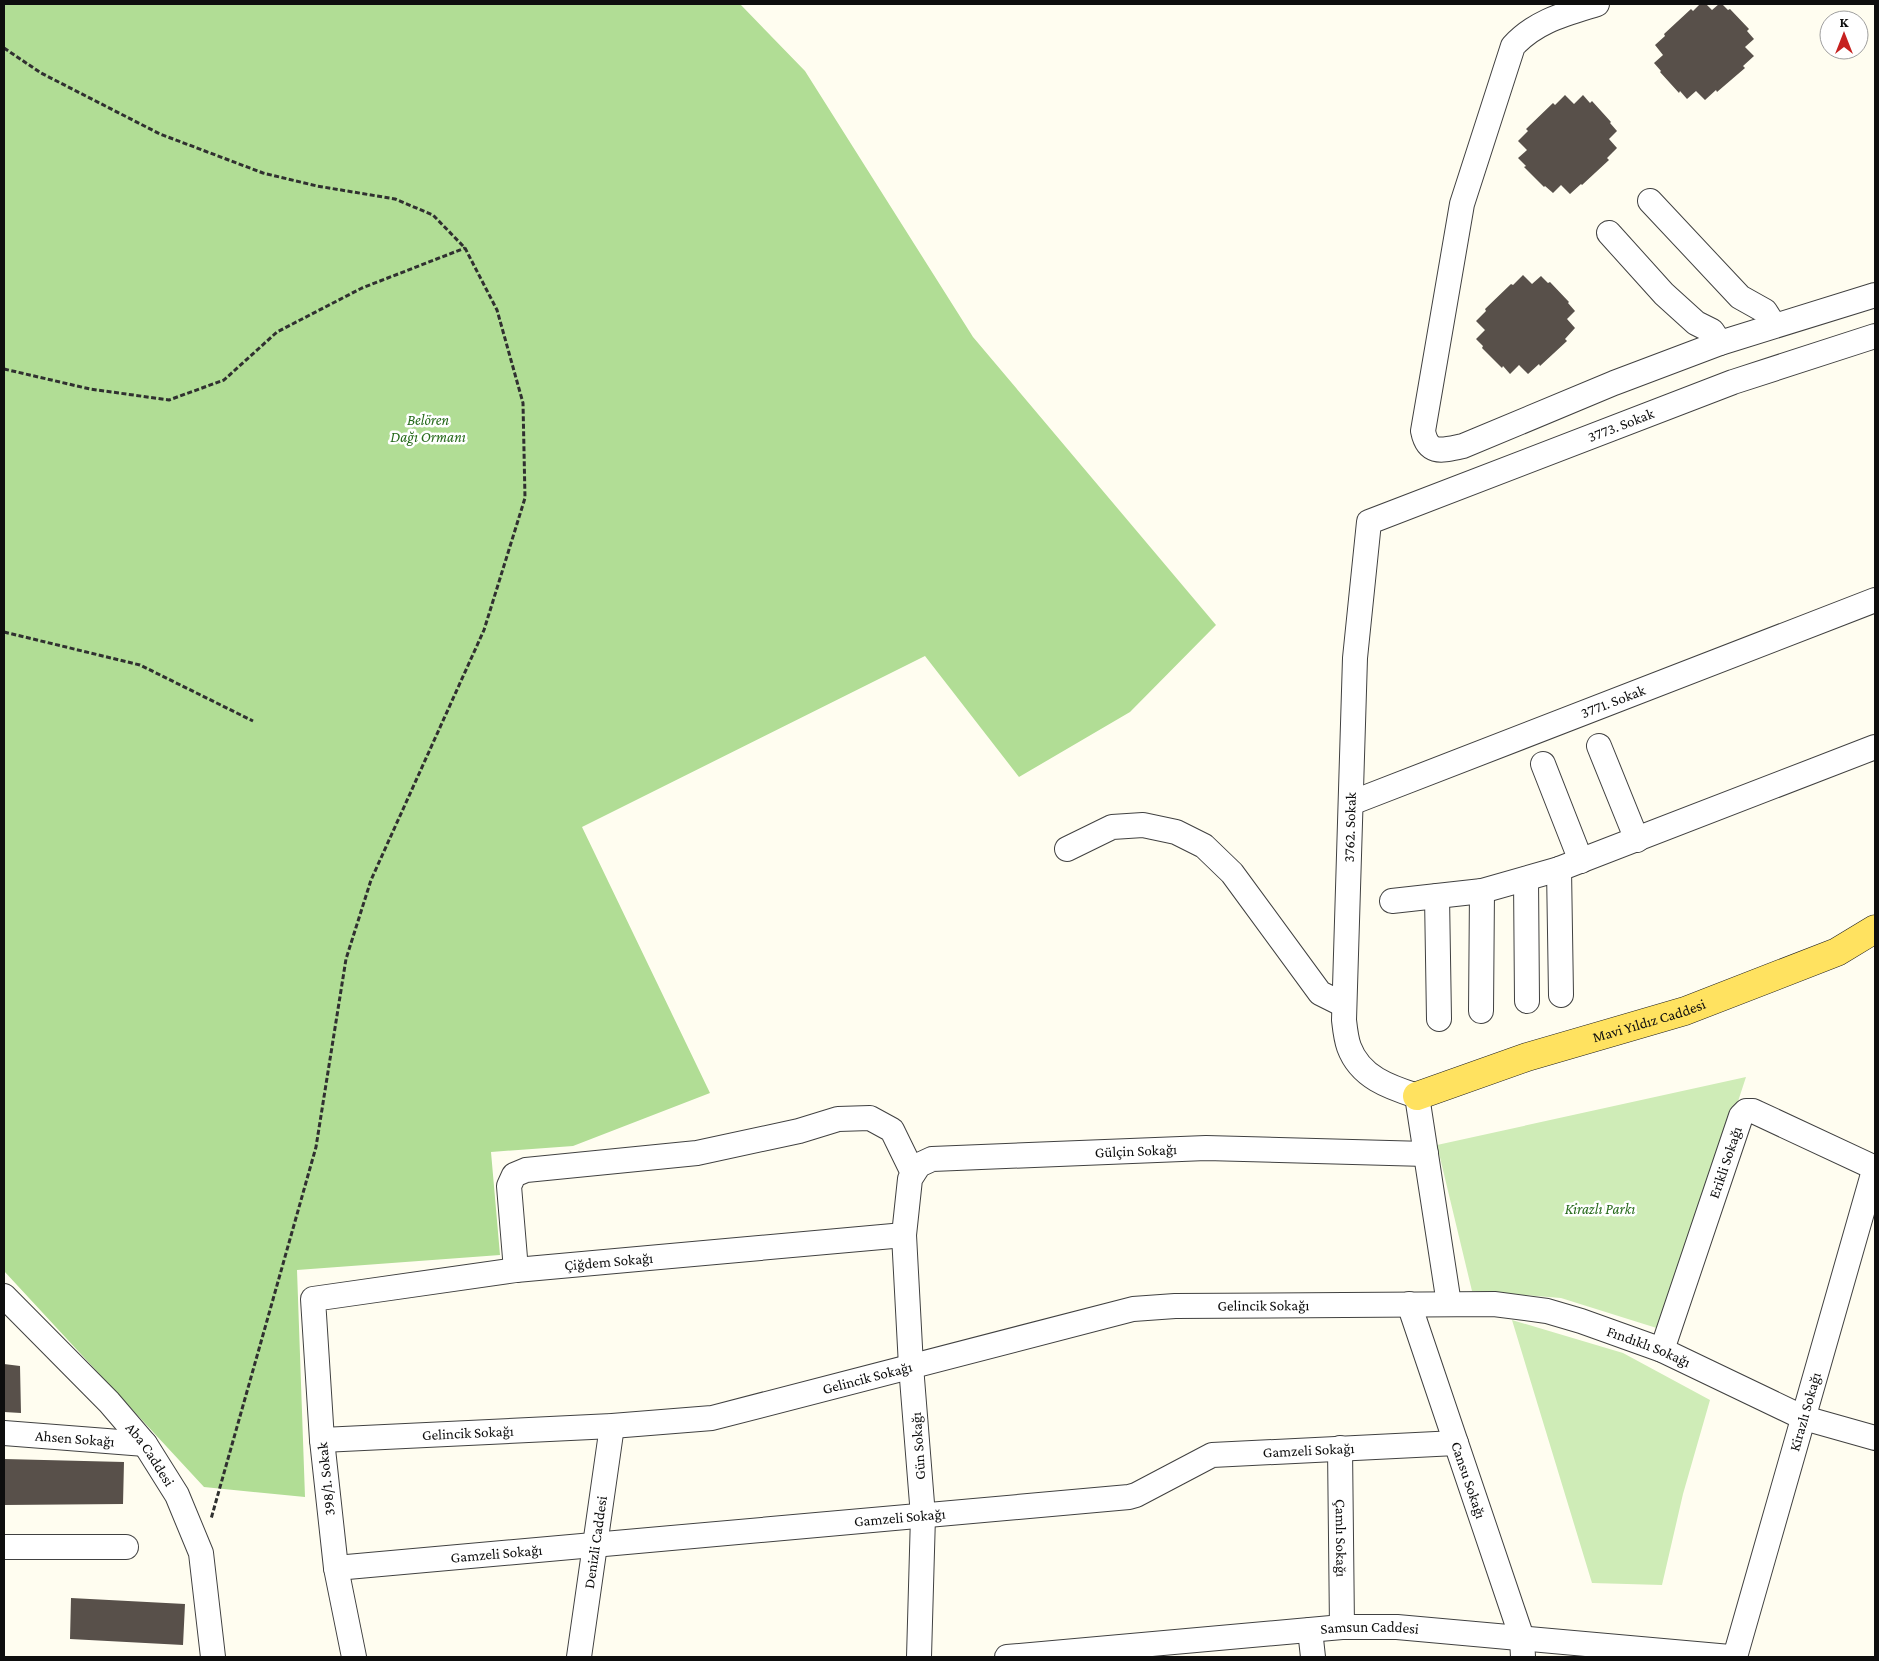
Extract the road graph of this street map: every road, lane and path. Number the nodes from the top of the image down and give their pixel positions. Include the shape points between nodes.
1 (1597, 4) edge
2 (4, 48) edge
3 (1650, 201) dead end
4 (1609, 233) dead end
5 (465, 248) junction
6 (1875, 295) edge
7 (1774, 325) junction
8 (1875, 336) edge
9 (1720, 343) junction
10 (4, 369) edge
11 (1369, 522) joint
12 (1875, 600) edge
13 (4, 632) edge
14 (253, 721) dead end
15 (1599, 746) dead end
16 (1875, 748) edge
17 (1543, 764) dead end
18 (1351, 803) junction
19 (1637, 840) junction
20 (1067, 849) dead end
21 (1570, 865) junction
22 (1526, 879) junction
23 (1482, 891) junction
24 (1437, 896) junction
25 (1392, 900) dead end
26 (1875, 929) edge
27 (1561, 995) dead end
28 (1527, 1001) dead end
29 (1344, 1005) junction
30 (1481, 1011) dead end
31 (1439, 1019) dead end
32 (1417, 1096) junction
33 (1426, 1154) junction
34 (1875, 1168) edge
35 (913, 1173) junction
36 (904, 1235) junction
37 (516, 1270) junction
38 (4, 1296) edge
39 (313, 1299) joint
40 (1409, 1304) junction
41 (1449, 1304) junction
42 (1662, 1350) junction
43 (911, 1366) junction
44 (1804, 1418) junction
45 (612, 1426) junction
46 (4, 1433) edge
47 (1875, 1438) edge
48 (322, 1440) junction
49 (1456, 1443) junction
50 (145, 1444) junction
51 (1340, 1448) junction
52 (923, 1516) junction
53 (595, 1544) junction
54 (4, 1547) edge
55 (126, 1547) dead end
56 (201, 1553) junction
57 (336, 1568) junction
58 (1342, 1628) junction
59 (1310, 1630) junction
60 (1522, 1648) edge
61 (1175, 1650) edge
62 (213, 1657) edge
63 (354, 1657) edge
64 (579, 1657) edge
65 (919, 1657) edge
66 (1008, 1657) edge
67 (1313, 1657) edge
68 (1730, 1657) edge
69 (1735, 1657) edge

1 - 9 street via 1546,21 1524,34 1513,46 1462,204 1423,431 1425,441 1431,448 1443,450 1463,446
2 - 5 path via 41,73 160,134 264,173 395,199 433,215
3 - 7 street via 1740,297 1765,311
4 - 9 street via 1664,294 1696,323 1712,331
5 - 10 path via 362,288 277,332 224,380 169,400 90,389
5 - 56 path via 497,310 523,403 525,498 484,630 371,880 346,959 316,1146
6 - 7 street
7 - 9 street
8 - 11 street, 3773. Sokak via 1733,382
11 - 18 street, 3762. Sokak via 1355,658
12 - 18 street, 3771. Sokak
13 - 14 path via 140,665
15 - 19 street
16 - 19 street
17 - 21 street
18 - 29 street, 3762. Sokak
19 - 21 street
20 - 29 street via 1112,827 1143,825 1176,832 1204,846 1232,873 1320,993
21 - 22 street
21 - 27 street
22 - 23 street
22 - 28 street
23 - 24 street
23 - 30 street
24 - 25 street
24 - 31 street
26 - 32 main road, Mavi Yıldız Caddesi via 1837,952 1685,1010 1527,1057
29 - 32 street, 3762. Sokak via 1350,1048 1363,1070 1385,1086
32 - 33 street
33 - 35 street, Gülçin Sokağı via 1206,1148 932,1159 919,1165
33 - 41 street
34 - 42 street, Erikli Sokağı via 1753,1111 1746,1111 1741,1116
34 - 44 street, Kirazlı Sokağı
35 - 36 street via 908,1186
35 - 37 street via 892,1130 870,1118 838,1119 799,1131 697,1153 526,1170 514,1175 510,1186
36 - 37 street, Çiğdem Sokağı
36 - 43 street, Gün Sokağı
37 - 39 street, Çiğdem Sokağı
38 - 50 street, Aba Caddesi
39 - 48 street, 398/1. Sokak
40 - 41 street, Fındıklı Sokağı
40 - 43 street, Gelincik Sokağı via 1133,1309
40 - 49 street, Cansu Sokağı
41 - 42 street, Fındıklı Sokağı via 1494,1304 1547,1311
42 - 44 street, Fındıklı Sokağı
43 - 45 street, Gelincik Sokağı via 712,1418
43 - 52 street, Gün Sokağı
44 - 47 street, Fındıklı Sokağı
44 - 69 street, Kirazlı Sokağı
45 - 48 street, Gelincik Sokağı
45 - 53 street, Denizli Caddesi
46 - 50 street, Ahsen Sokağı
48 - 57 street, 398/1. Sokak
49 - 51 street, Gamzeli Sokağı
49 - 60 street, Cansu Sokağı
50 - 56 street, Aba Caddesi via 177,1495
51 - 52 street, Gamzeli Sokağı via 1212,1455 1133,1496
51 - 58 street, Çamlı Sokağı
52 - 53 street, Gamzeli Sokağı
52 - 65 street, Gün Sokağı
53 - 57 street, Gamzeli Sokağı
53 - 64 street, Denizli Caddesi
54 - 55 street
56 - 62 street, Aba Caddesi
57 - 63 street, 398/1. Sokak
58 - 59 street, Samsun Caddesi
58 - 60 street, Samsun Caddesi via 1397,1627
59 - 61 street, Samsun Caddesi
59 - 67 street
60 - 68 street, Samsun Caddesi
61 - 66 street, Samsun Caddesi

